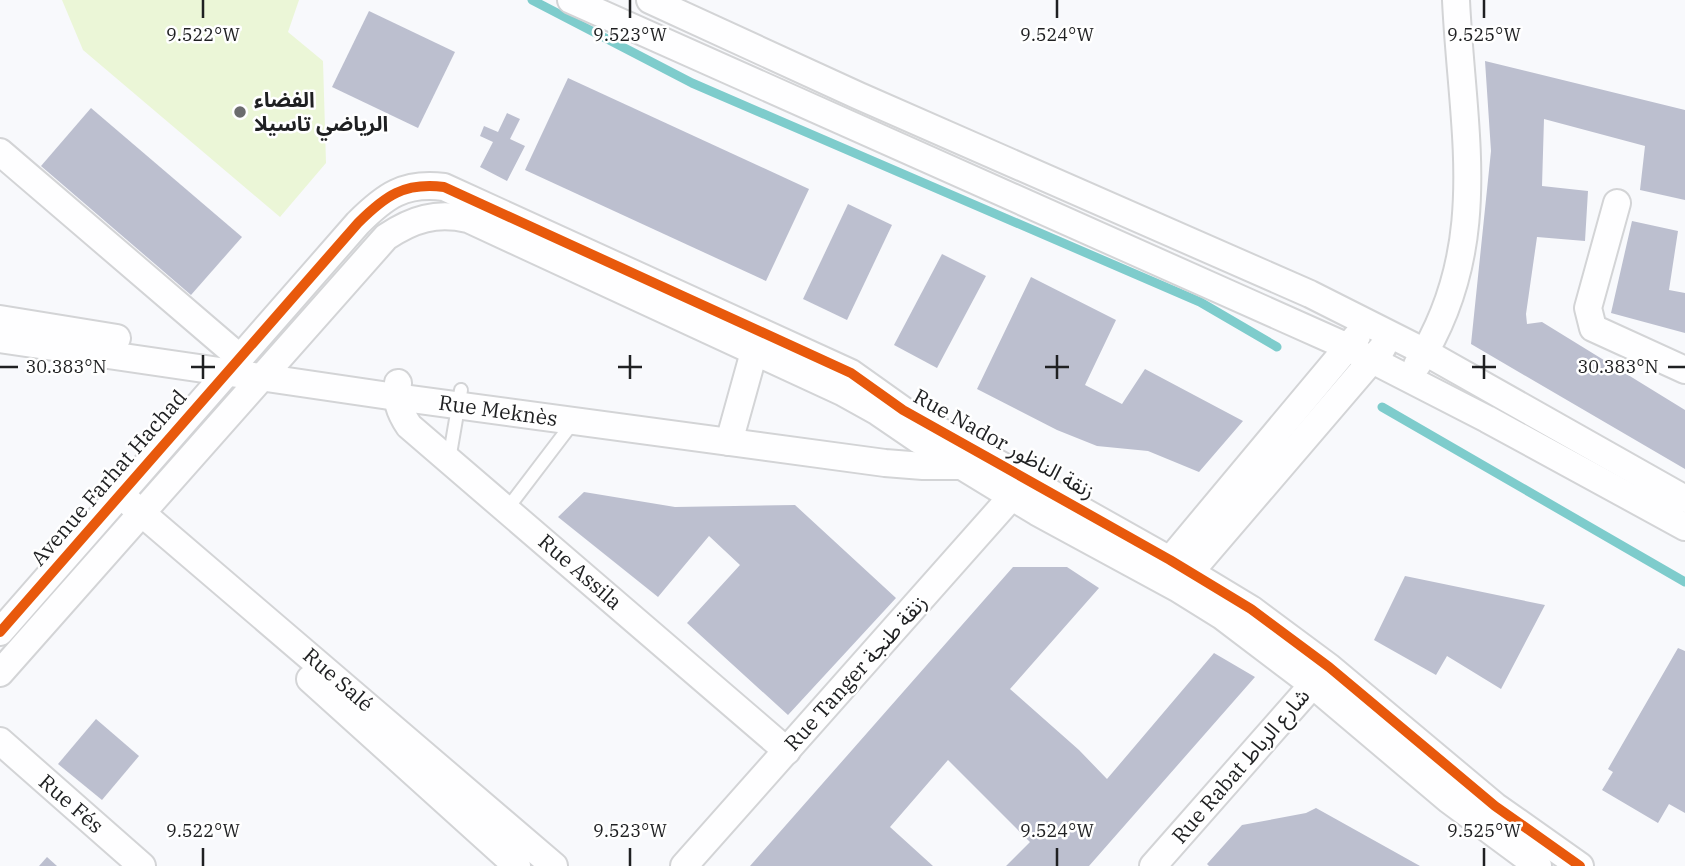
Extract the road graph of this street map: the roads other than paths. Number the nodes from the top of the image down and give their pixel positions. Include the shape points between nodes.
1 (570, 0) edge
2 (650, 0) edge
3 (1456, 0) edge
4 (0, 152) edge
5 (1617, 203) dead end
6 (358, 223) joint
7 (0, 319) edge
8 (1369, 322) junction
9 (1393, 335) junction
10 (0, 339) edge
11 (1347, 348) junction
12 (754, 352) junction
13 (1425, 352) junction
14 (1372, 360) junction
15 (233, 364) junction
16 (268, 370) junction
17 (1685, 370) edge
18 (1409, 378) junction
19 (397, 389) junction
20 (460, 397) junction
21 (575, 421) junction
22 (731, 434) junction
23 (931, 447) junction
24 (961, 454) junction
25 (449, 460) junction
26 (1020, 488) junction
27 (116, 499) junction
28 (1685, 499) edge
29 (508, 509) junction
30 (138, 518) junction
31 (1685, 527) edge
32 (1174, 574) junction
33 (0, 632) edge
34 (0, 673) edge
35 (1321, 676) junction
36 (0, 741) edge
37 (787, 751) junction
38 (142, 866) edge
39 (517, 866) edge
40 (554, 866) edge
41 (684, 866) edge
42 (1153, 866) edge
43 (1538, 866) edge
44 (1580, 866) edge

1 - 11 street
2 - 8 street
3 - 13 street via 1468,202 1456,278
4 - 15 street
5 - 17 street via 1588,308 1593,327
6 - 15 street, Avenue Farhat Hachad
6 - 24 street, Rue Nador زنقة الناظور via 375,206 406,188 432,186 455,191 851,373
7 - 15 street, Rue Meknès
8 - 9 street
8 - 11 street
9 - 13 street
9 - 14 street
10 - 15 street, Rue Meknès
11 - 14 street
11 - 32 street
12 - 16 street, Rue Nador زنقة الناظور via 468,219 450,215 415,220 386,237
12 - 22 street
12 - 23 street, Rue Nador زنقة الناظور via 878,412
13 - 18 street
13 - 28 street
14 - 18 street
14 - 32 street
15 - 16 street, Rue Meknès
15 - 27 street, Avenue Farhat Hachad
16 - 19 street, Rue Meknès
16 - 30 street
18 - 31 street
19 - 20 street, Rue Meknès
19 - 25 street, Rue Assila via 400,413 409,426
20 - 21 street, Rue Meknès
20 - 22 street, Rue Meknès
20 - 25 lane
21 - 22 street, Rue Meknès
21 - 29 lane
22 - 23 street, Rue Meknès
22 - 24 street, Rue Meknès via 885,463 923,466
23 - 24 street, Rue Meknès
24 - 26 street, Rue Nador زنقة الناظور
24 - 26 street, Rue Nador زنقة الناظور via 998,463
25 - 29 street, Rue Assila
26 - 32 street, Rue Nador زنقة الناظور
26 - 37 street, Rue Tanger زنقة طنجة
27 - 30 street, Rue Salé
27 - 33 street, Avenue Farhat Hachad
29 - 37 street, Rue Assila
30 - 34 street
30 - 39 street, Rue Salé
30 - 40 street, Rue Salé
32 - 35 street, Rue Nador زنقة الناظور via 1251,609
35 - 42 street, Rue Rabat شارع الرباط
35 - 43 street, Rue Nador زنقة الناظور via 1449,800
35 - 44 street, Rue Nador زنقة الناظور
36 - 38 street, Rue Fés
37 - 41 street, Rue Tanger زنقة طنجة

